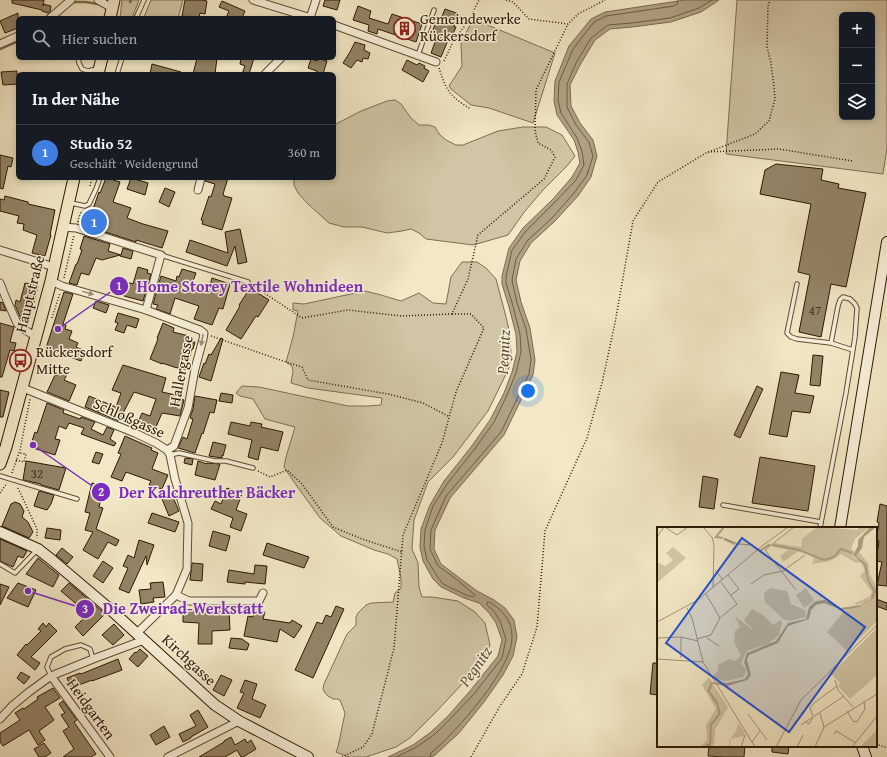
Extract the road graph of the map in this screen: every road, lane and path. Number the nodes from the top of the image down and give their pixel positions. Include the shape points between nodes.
1 (71, 0) edge
2 (98, 0) edge
3 (144, 0) edge
4 (253, 0) edge
5 (316, 0) edge
6 (479, 0) edge
7 (506, 0) edge
8 (605, 0) edge
9 (770, 0) edge
10 (112, 9) edge
11 (434, 10) dead end
12 (52, 16) edge
13 (137, 16) edge
14 (305, 16) edge
15 (312, 16) edge
16 (568, 24) junction
17 (336, 26) edge
18 (16, 37) edge
19 (0, 44) edge
20 (418, 55) junction
21 (78, 60) edge
22 (121, 60) edge
23 (279, 60) edge
24 (438, 66) junction
25 (94, 69) edge
26 (118, 72) edge
27 (267, 72) edge
28 (471, 109) dead end
29 (706, 152) junction
30 (852, 161) dead end
31 (74, 180) edge
32 (99, 180) edge
33 (200, 180) edge
34 (198, 190) dead end
35 (68, 202) junction
36 (62, 227) junction
37 (887, 242) edge
38 (0, 250) edge
39 (161, 255) junction
40 (54, 267) junction
41 (51, 281) junction
42 (248, 282) joint
43 (0, 283) edge
44 (797, 284) dead end
45 (146, 310) junction
46 (452, 314) junction
47 (204, 333) junction
48 (35, 336) junction
49 (831, 343) junction
50 (853, 350) junction
51 (27, 390) junction
52 (449, 416) junction
53 (3, 447) edge
54 (169, 452) junction
55 (19, 454) junction
56 (16, 460) junction
57 (0, 464) edge
58 (253, 468) joint
59 (0, 476) edge
60 (10, 479) junction
61 (0, 493) edge
62 (77, 499) dead end
63 (723, 505) dead end
64 (821, 522) junction
65 (820, 527) edge
66 (840, 527) edge
67 (0, 532) edge
68 (38, 549) junction
69 (402, 552) junction
70 (0, 564) edge
71 (262, 593) dead end
72 (176, 595) junction
73 (140, 637) junction
74 (93, 659) junction
75 (51, 676) junction
76 (0, 719) edge
77 (239, 721) junction
78 (877, 744) edge
79 (862, 747) edge
80 (868, 747) edge
81 (887, 748) edge
82 (110, 757) edge
83 (168, 757) edge
84 (308, 757) edge
85 (342, 757) edge
86 (471, 757) edge
87 (867, 757) edge

1 - 12 street
2 - 10 street
3 - 13 lane
4 - 14 street
5 - 15 street
6 - 24 path via 469,20
7 - 16 path via 513,2 529,19
8 - 16 path via 578,14
9 - 29 path via 767,47 775,99 769,120 755,134
11 - 20 lane
16 - 46 path via 536,90 535,131 538,143 551,150 555,157 544,180 478,235 468,279
17 - 20 street
18 - 19 street
20 - 24 street
21 - 25 lane via 82,69
22 - 26 lane
23 - 27 street
24 - 28 path via 450,94
29 - 30 path via 779,149
29 - 86 path via 658,182 633,221 600,390 586,438 544,532 537,627 522,674
31 - 35 main road, Hauptstraße
32 - 35 lane via 89,204 85,206
33 - 34 street
35 - 36 main road, Hauptstraße
36 - 39 street via 76,228
36 - 40 main road, Hauptstraße
37 - 66 main road
38 - 40 street
39 - 42 lane
39 - 45 street
40 - 41 main road, Hauptstraße
41 -> 45 street, Hallergasse
41 - 48 main road, Hauptstraße
42 - 46 path via 302,318 348,310 402,316
43 - 48 street via 17,323
44 - 49 lane via 787,333 797,339
45 - 47 street, Hallergasse
46 - 52 path via 471,314 484,328 456,392
47 - 52 path via 302,367 308,380 388,394 423,403
47 -> 54 street, Hallergasse via 188,408 174,446
48 - 51 main road, Hauptstraße
49 - 50 lane
49 - 50 lane via 840,300 847,298 857,308
50 - 64 lane
51 - 53 main road, Hauptstraße
51 - 54 street, Schloßgasse via 135,433
51 - 55 path
52 - 69 path via 442,443 403,535
53 - 57 main road, Hauptstraße
54 - 58 lane
54 - 72 street, Schloßgasse via 188,523 187,569
55 - 56 path
55 - 56 path via 26,454 24,462
56 - 60 path
58 - 69 path via 270,477 287,470 302,484 333,527
59 - 60 lane
60 - 61 path
60 - 62 lane
60 - 68 path via 17,487 37,529
63 - 64 lane
64 - 65 lane
67 - 68 main road, Kirchgasse
68 - 70 lane via 15,573
68 - 73 main road, Kirchgasse
69 - 85 path via 394,648 372,734 363,747
71 - 72 street via 259,602 189,601
72 - 73 street, Schloßgasse
73 - 74 street
73 - 77 main road, Kirchgasse via 215,705
74 - 75 street
74 - 75 lane via 90,649 82,645 65,649 51,657 47,667
75 - 76 street via 12,706
75 - 82 street, Heidgarten
77 - 83 street
77 - 84 main road, Kirchgasse
78 - 81 path
79 - 87 main road
80 - 87 main road

